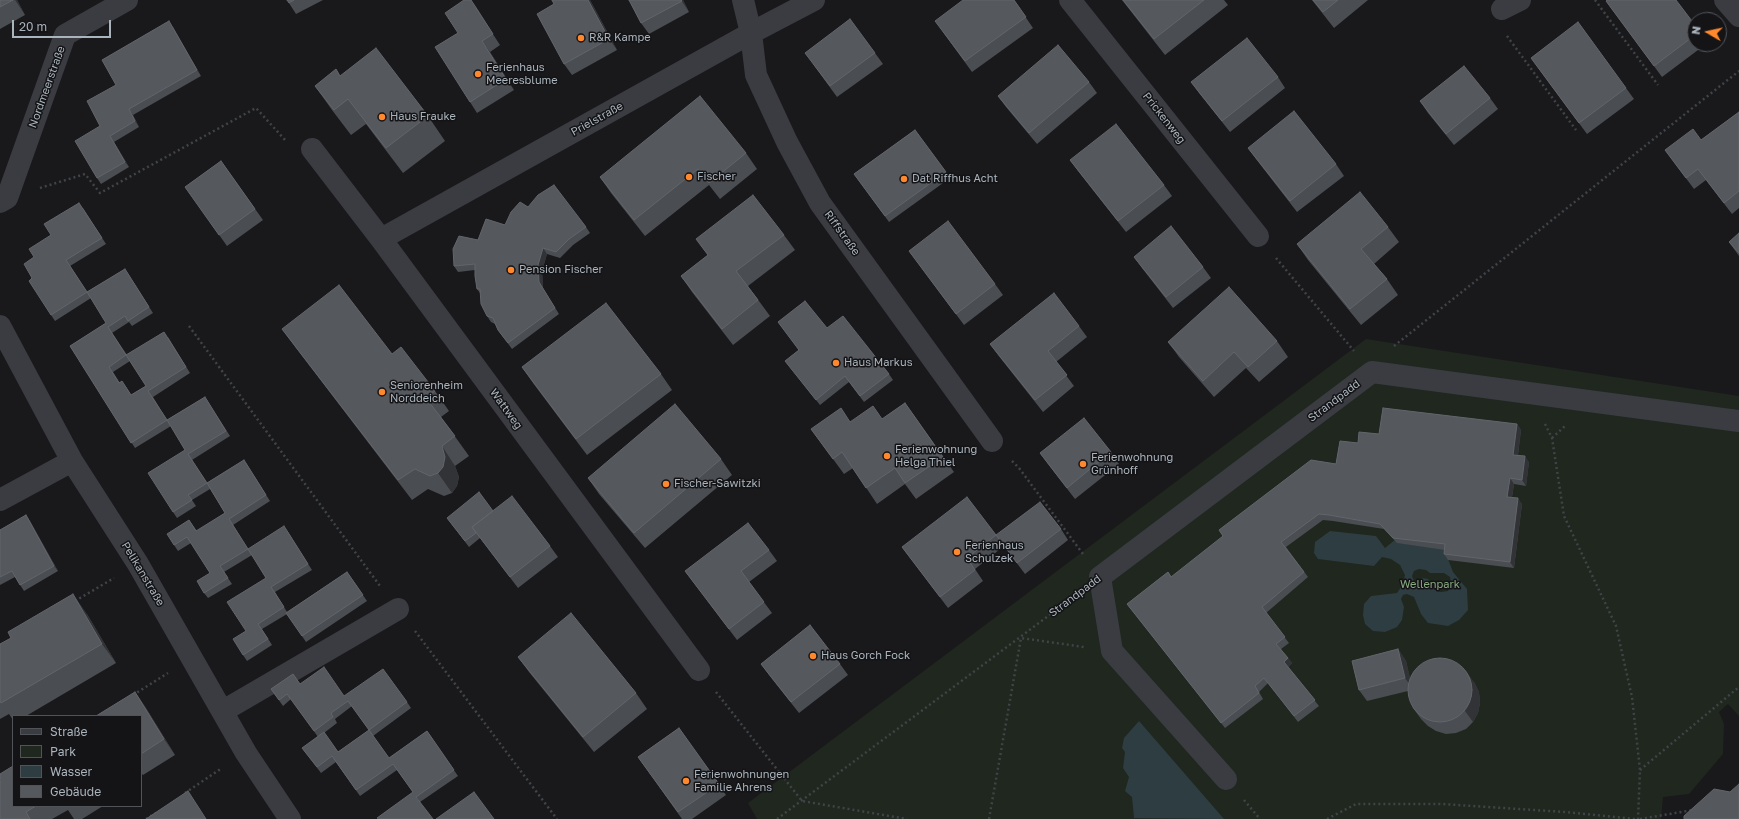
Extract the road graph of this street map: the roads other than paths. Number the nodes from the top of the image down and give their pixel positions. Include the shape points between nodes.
1 (127, 0) edge
2 (743, 0) edge
3 (814, 0) edge
4 (1070, 0) edge
5 (1725, 0) edge
6 (1739, 16) edge
7 (751, 33) junction
8 (312, 149) road end
9 (4, 200) edge
10 (1258, 236) road end
11 (381, 239) junction
12 (0, 326) edge
13 (1739, 421) edge
14 (992, 441) road end
15 (72, 461) junction
16 (0, 500) edge
17 (398, 609) road end
18 (698, 670) road end
19 (223, 711) junction
20 (1226, 779) dead end
21 (290, 819) edge

1 - 9 street, Nordmeerstraße via 66,34
2 - 7 street, Riffstraße
3 - 7 street, Prielstraße
4 - 10 street, Prickenweg
5 - 6 street
7 - 11 street, Prielstraße
7 - 14 street, Riffstraße via 756,74 787,142 820,203
8 - 11 street, Wattweg
11 - 18 street, Wattweg
12 - 15 street, Pelikanstraße
13 - 20 street, Strandpadd via 1372,372 1100,577 1112,651
15 - 16 street
15 - 19 street, Pelikanstraße via 138,564
17 - 19 street
19 - 21 street, Pelikanstraße via 246,753

